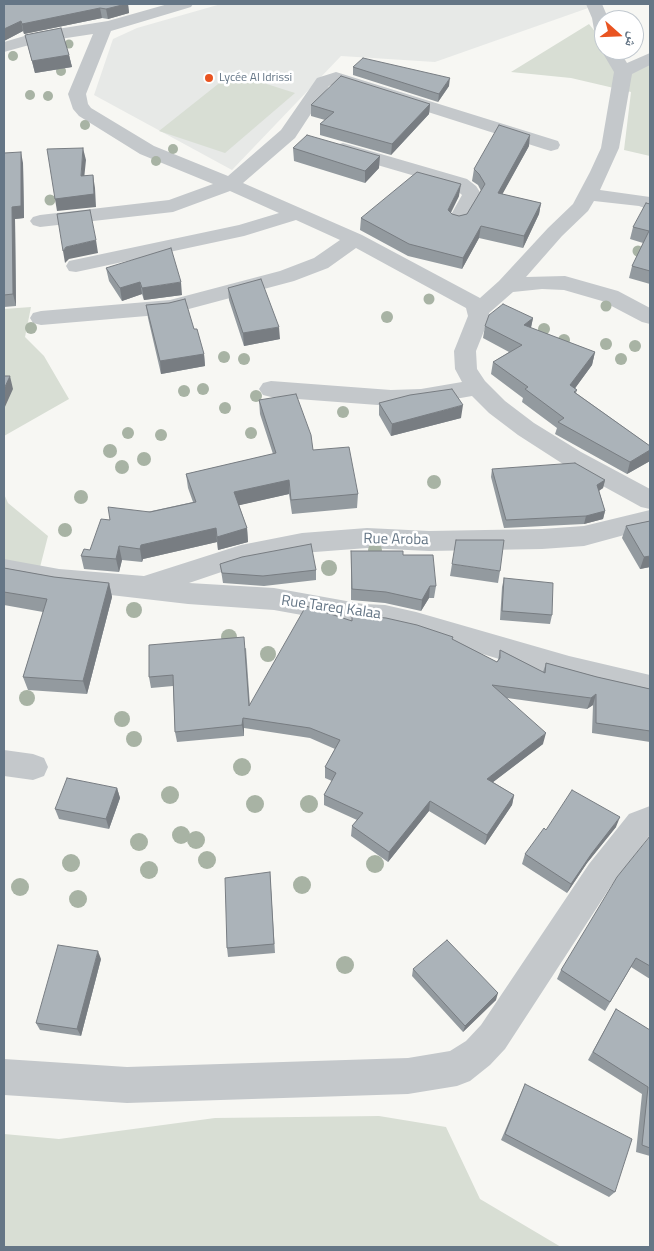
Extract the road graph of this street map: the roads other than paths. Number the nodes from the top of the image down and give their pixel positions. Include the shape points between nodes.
1 (180, 4) edge
2 (104, 27) junction
3 (4, 47) edge
4 (650, 58) edge
5 (616, 60) edge
6 (623, 72) junction
7 (288, 134) junction
8 (308, 139) edge
9 (327, 145) edge
10 (551, 145) dead end
11 (230, 184) junction
12 (587, 194) junction
13 (650, 204) edge
14 (295, 214) junction
15 (458, 220) edge
16 (40, 221) dead end
17 (355, 240) junction
18 (76, 266) dead end
19 (508, 286) junction
20 (478, 311) junction
21 (650, 317) edge
22 (41, 318) dead end
23 (477, 387) junction
24 (271, 389) dead end
25 (650, 500) edge
26 (650, 519) edge
27 (4, 569) edge
28 (146, 587) junction
29 (650, 687) edge
30 (4, 763) edge
31 (33, 767) dead end
32 (650, 820) edge
33 (4, 1077) edge

1 - 2 street
2 - 3 street via 38,37
2 - 11 street via 78,89 79,105 85,112 147,150
4 - 6 street
5 - 6 street
6 - 12 street via 610,148
7 - 8 street
7 - 10 street via 323,82 336,77
7 - 11 street
9 - 15 street via 460,183 472,195
11 - 14 street
11 - 16 street via 173,206
12 - 13 street
12 - 19 street via 581,207
14 - 17 street
14 - 18 street via 244,230
17 - 20 street via 452,289 476,305
17 - 22 street via 321,263 288,276 170,307
19 - 20 street
19 - 21 street via 566,283 610,296
20 - 23 street via 465,351 466,370
23 - 24 street via 421,397 391,398
23 - 25 street via 526,429
26 - 28 street, Rue Aroba via 584,536 542,539 429,541 367,538 302,543 241,554
27 - 28 street, Rue Tareq Kalaa via 60,579
28 - 29 street, Rue Tareq Kalaa via 274,599 385,616 569,668
30 - 31 street
32 - 33 street via 640,824 600,875 493,1037 457,1068 408,1076 127,1085

